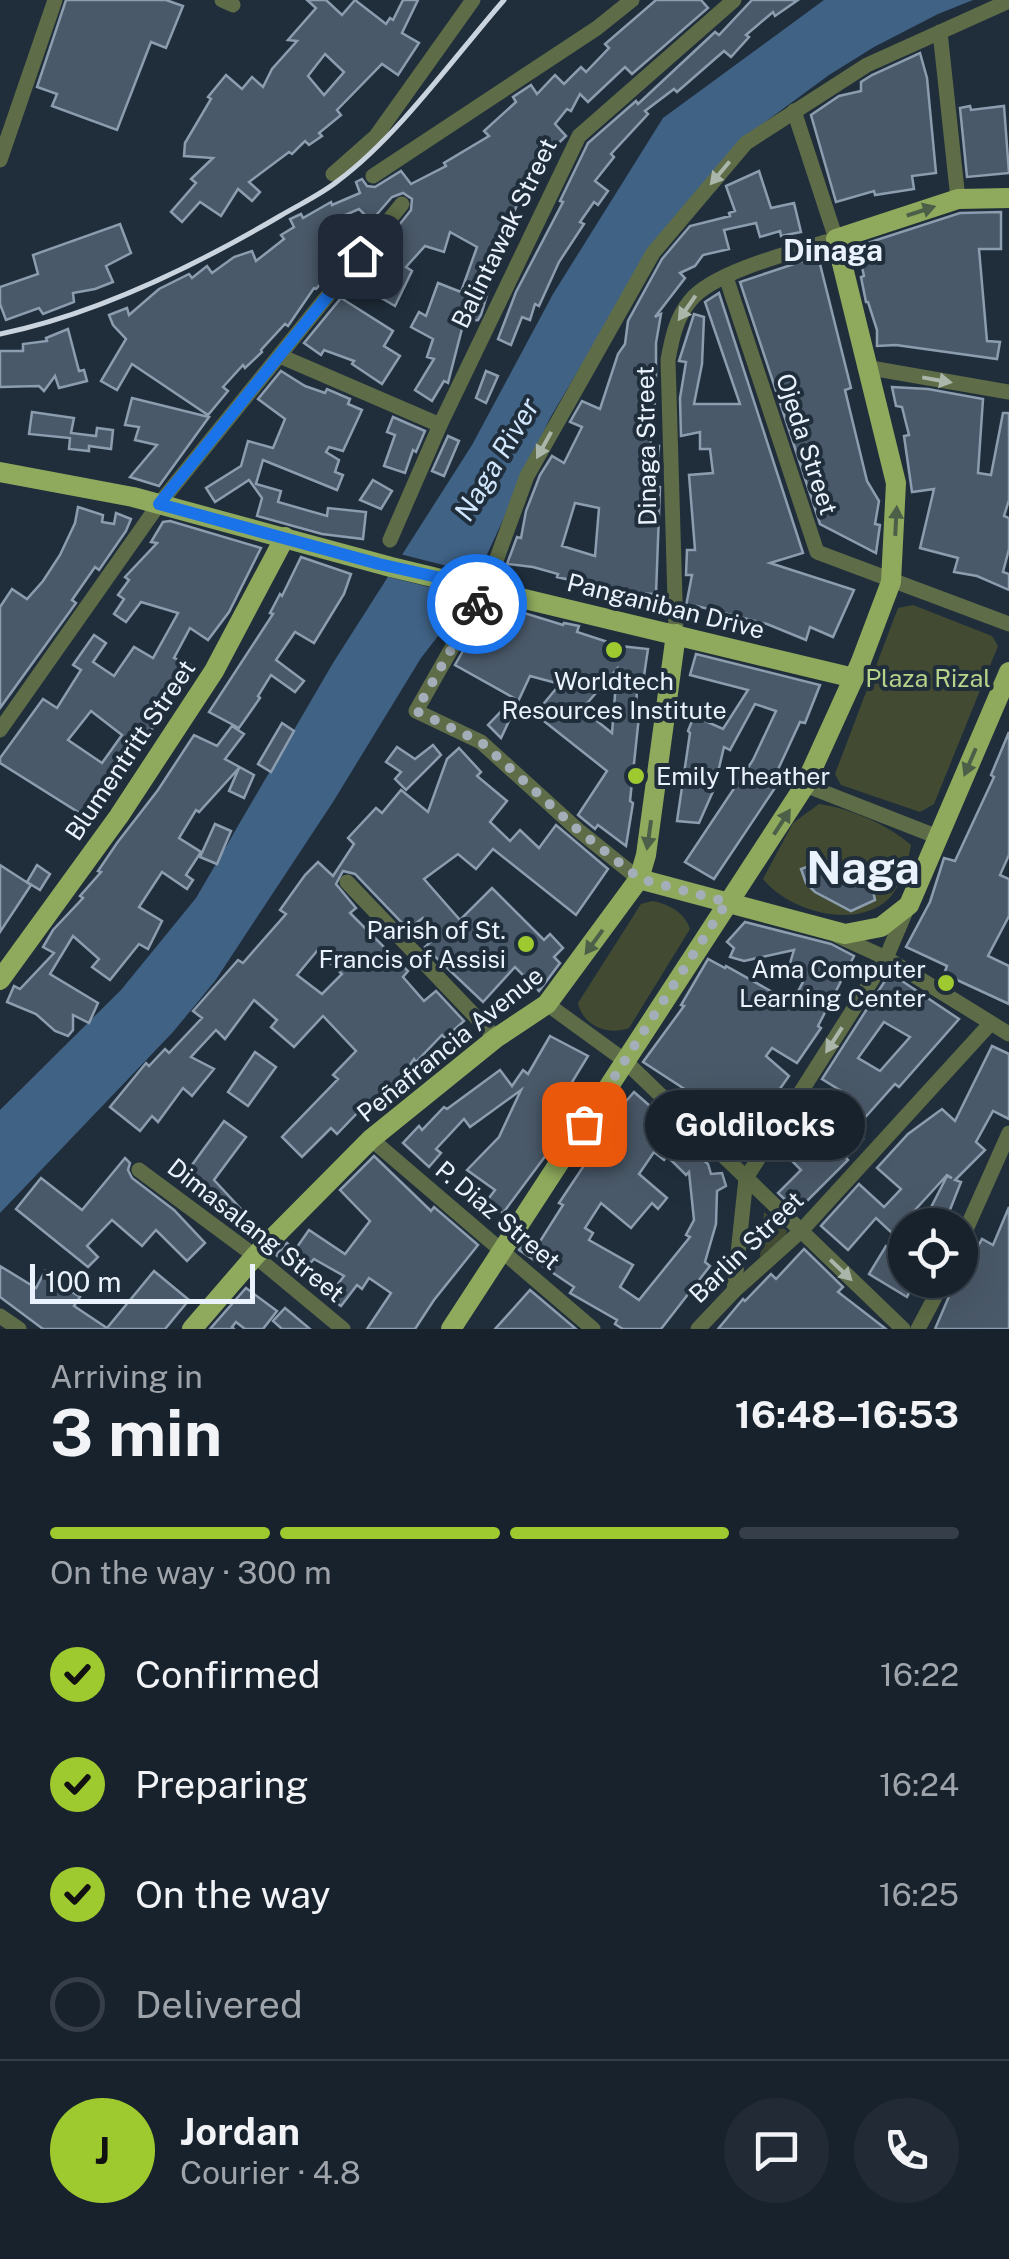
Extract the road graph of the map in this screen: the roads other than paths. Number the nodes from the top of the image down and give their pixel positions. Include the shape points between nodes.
1 (55, 0) edge
2 (473, 0) edge
3 (632, 0) edge
4 (1009, 1) edge
5 (728, 2) edge
6 (940, 32) junction
7 (794, 111) junction
8 (0, 160) edge
9 (332, 174) dead end
10 (372, 176) dead end
11 (1009, 198) edge
12 (958, 199) junction
13 (402, 204) dead end
14 (836, 240) junction
15 (726, 276) junction
16 (280, 356) junction
17 (865, 367) junction
18 (1009, 392) edge
19 (440, 425) junction
20 (0, 472) edge
21 (159, 504) junction
22 (286, 537) junction
23 (390, 540) dead end
24 (891, 582) junction
25 (483, 588) junction
26 (1009, 624) edge
27 (676, 634) junction
28 (1009, 672) edge
29 (854, 678) junction
30 (0, 730) edge
31 (806, 785) junction
32 (938, 837) junction
33 (640, 879) junction
34 (348, 882) dead end
35 (727, 902) junction
36 (909, 904) junction
37 (825, 930) junction
38 (886, 958) junction
39 (0, 980) edge
40 (547, 1004) junction
41 (990, 1024) junction
42 (1009, 1034) edge
43 (496, 1038) junction
44 (624, 1060) junction
45 (1009, 1133) edge
46 (371, 1140) junction
47 (139, 1170) dead end
48 (746, 1178) junction
49 (976, 1208) edge
50 (801, 1231) junction
51 (503, 1251) junction
52 (256, 1256) junction
53 (734, 1291) junction
54 (934, 1298) edge
55 (0, 1316) edge
56 (19, 1329) edge
57 (192, 1329) edge
58 (343, 1329) edge
59 (451, 1329) edge
60 (593, 1329) edge
61 (698, 1329) edge
62 (903, 1329) edge
63 (918, 1329) edge

1 - 8 street
2 - 9 street via 376,136
3 - 10 street
4 - 6 street
5 - 19 street, Balintawak Street via 578,136
6 - 7 street
6 - 12 street
7 - 14 street
7 -> 25 street via 746,143 654,253 527,476
11 - 12 main road
14 -> 12 main road
13 - 16 street
14 - 15 street, Dinaga Street
14 - 17 main road
15 - 24 street, Ojeda Street via 817,552
15 -> 27 street, Dinaga Street via 692,298 674,328 668,360
16 - 19 street
16 - 21 street
17 -> 18 street
24 -> 17 main road via 896,484
19 - 23 street, Balintawak Street
20 - 21 main road, Panganiban Drive
21 - 22 main road, Panganiban Drive
21 - 30 street
22 - 25 main road, Panganiban Drive
22 - 39 main road, Blumentritt Street via 214,670 120,816
24 - 26 street, Ojeda Street
24 - 29 main road
25 - 27 main road, Panganiban Drive
25 - 33 street via 416,711 481,742
27 - 29 main road, Panganiban Drive
27 -> 33 main road, Peñafrancia Avenue
28 -> 32 main road
29 - 31 main road
31 - 32 street
35 -> 31 main road
32 - 36 main road
33 - 35 main road
33 -> 40 main road, Peñafrancia Avenue
34 - 43 street
35 - 37 main road
35 - 44 main road
36 - 37 main road via 868,932
36 - 38 street
37 - 38 street
38 - 41 street
38 -> 48 street
40 - 43 main road, Peñafrancia Avenue
40 - 44 street
41 - 42 street
41 - 50 street, Barlin Street
43 - 46 main road, Peñafrancia Avenue
44 - 48 street
44 - 51 main road
45 - 49 street
46 - 51 street, P. Diaz Street
46 - 52 main road, Peñafrancia Avenue
47 - 52 street, Dimasalang Street
48 - 50 street
48 - 53 street
50 - 53 street, Barlin Street
50 -> 62 street
51 - 59 main road
51 - 60 street, P. Diaz Street
52 - 57 main road, Peñafrancia Avenue
52 - 58 street, Dimasalang Street
53 - 61 street, Barlin Street
54 - 63 street
55 - 56 street

